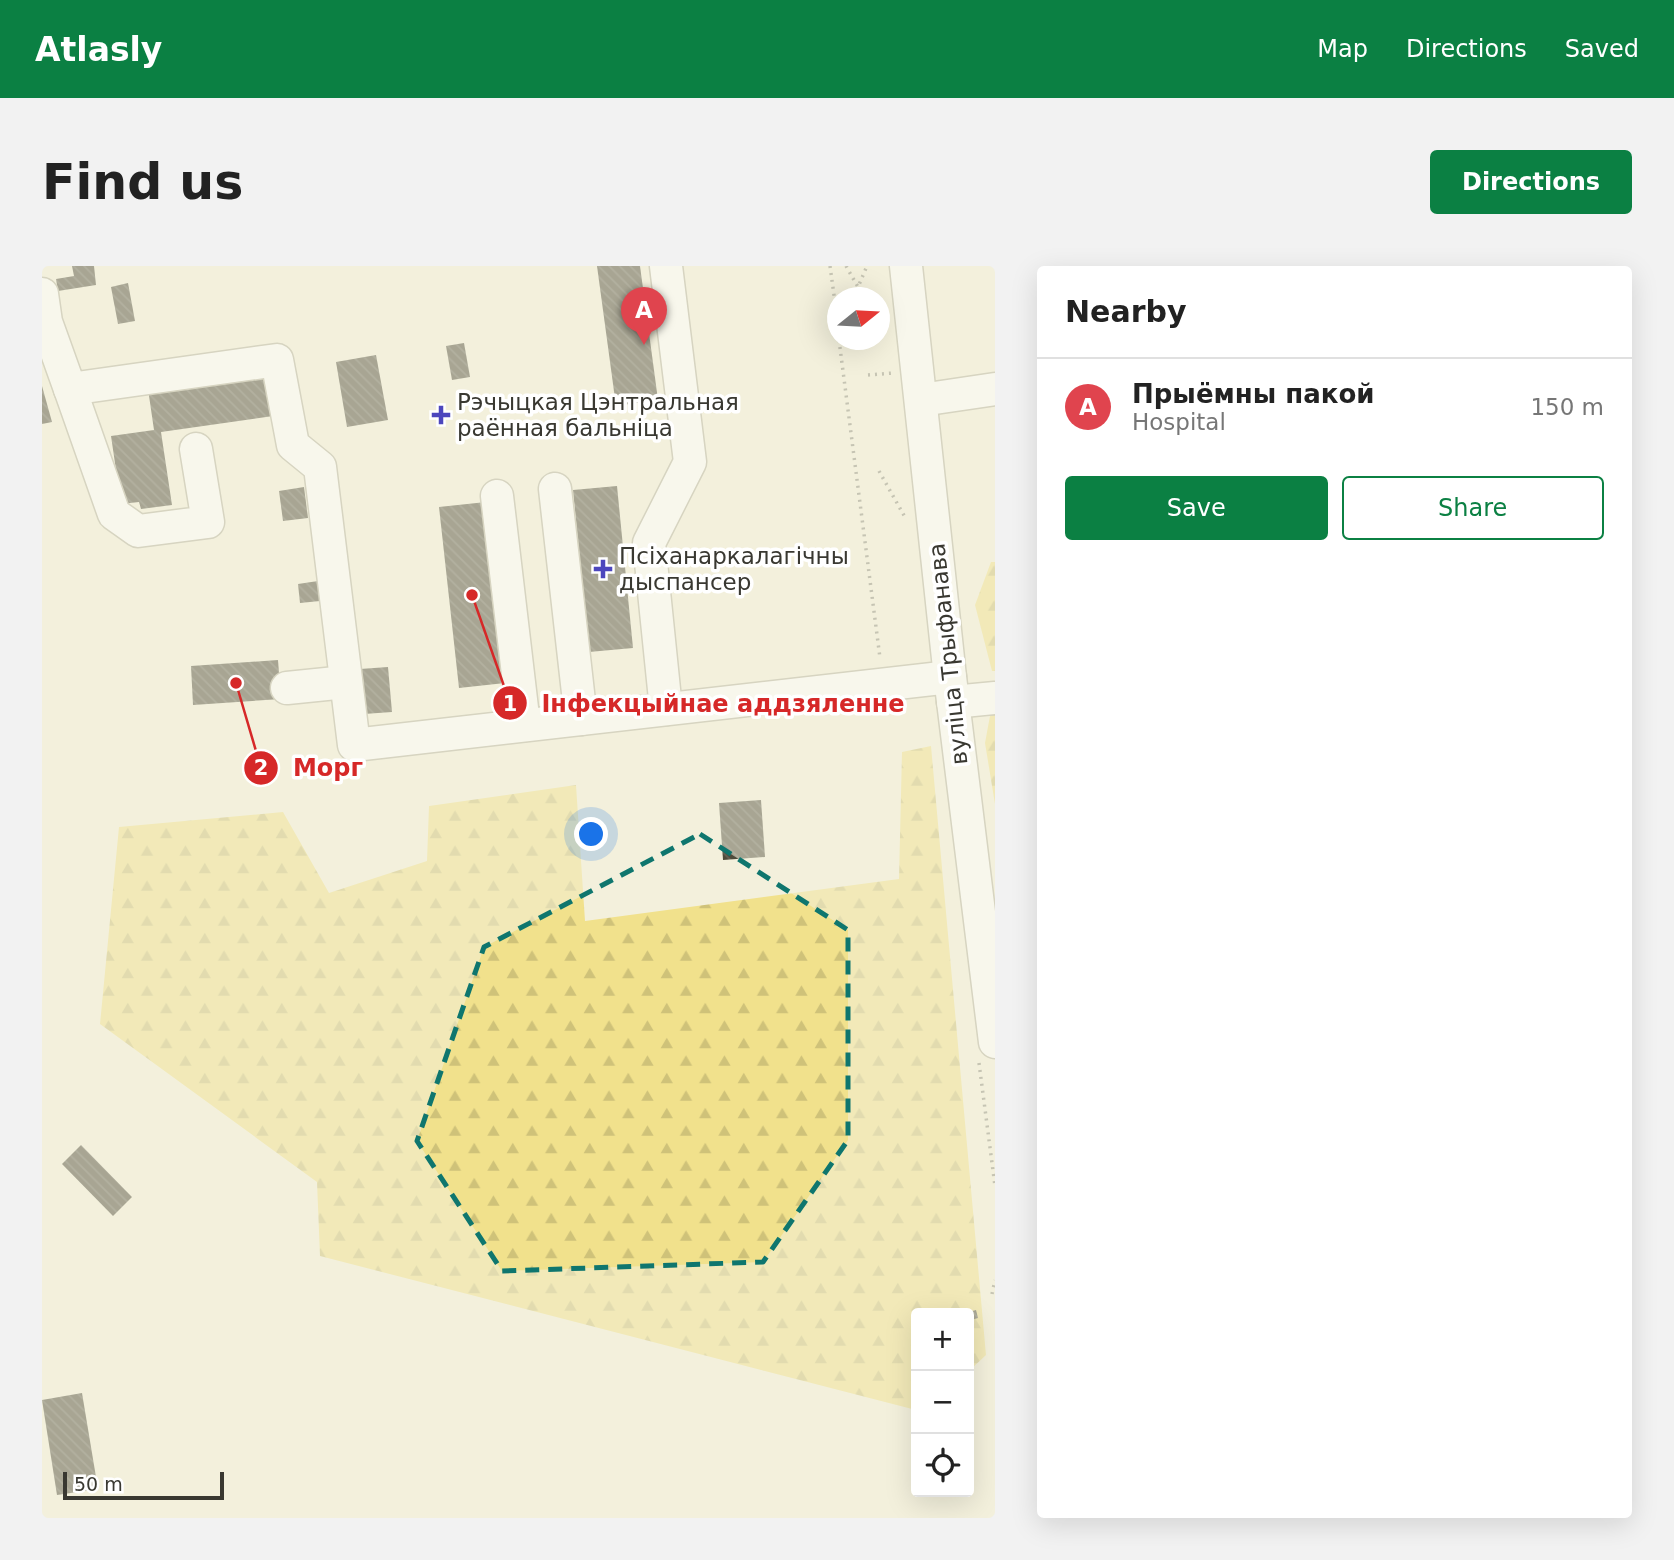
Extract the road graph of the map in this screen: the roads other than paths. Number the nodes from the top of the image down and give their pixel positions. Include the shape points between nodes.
1 (666, 266) edge
2 (906, 266) edge
3 (42, 294) edge
4 (995, 388) edge
5 (70, 389) junction
6 (921, 400) junction
7 (196, 449) dead end
8 (555, 489) dead end
9 (497, 496) dead end
10 (346, 682) junction
11 (288, 688) dead end
12 (951, 690) junction
13 (995, 698) edge
14 (666, 709) junction
15 (581, 719) junction
16 (524, 725) junction
17 (995, 1042) edge

1 - 14 street via 690,462 649,543
2 - 6 street, вуліца Трыфанава
3 - 5 street via 46,321
4 - 6 street
5 - 7 street via 114,514 138,531 208,522
5 - 10 street via 277,360 293,445 320,467
6 - 12 street, вуліца Трыфанава
8 - 15 street
9 - 16 street
10 - 11 street
10 - 16 street via 354,745
12 - 13 street
12 - 14 street via 883,684
12 - 17 street, вуліца Трыфанава
14 - 15 street
15 - 16 street

